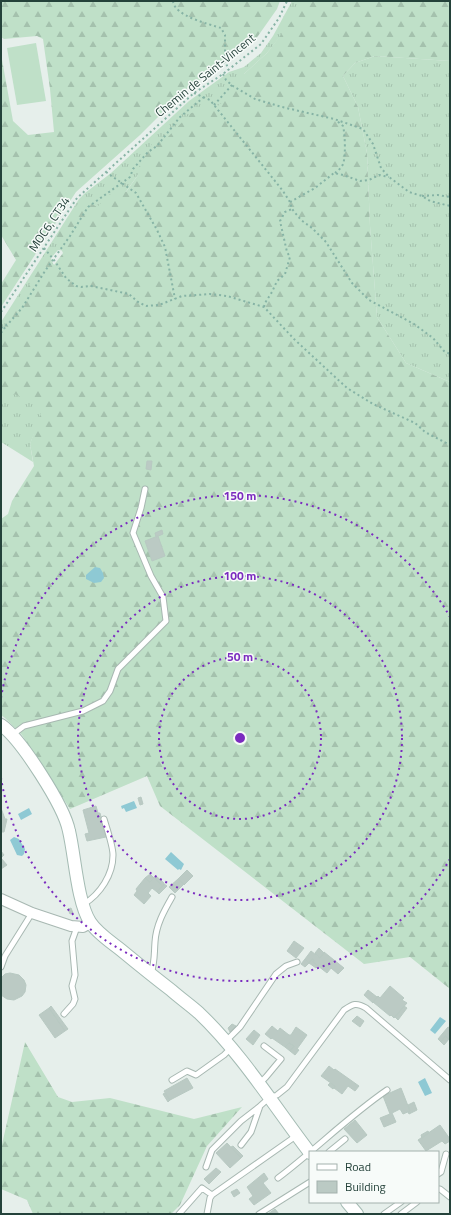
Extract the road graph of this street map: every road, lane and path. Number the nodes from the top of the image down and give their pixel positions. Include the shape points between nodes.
1 (173, 1) edge
2 (287, 1) edge
3 (228, 70) junction
4 (223, 74) junction
5 (232, 85) junction
6 (194, 93) junction
7 (204, 97) junction
8 (214, 105) junction
9 (334, 119) junction
10 (125, 155) joint
11 (106, 172) junction
12 (334, 173) junction
13 (389, 178) junction
14 (121, 183) junction
15 (422, 196) junction
16 (450, 197) edge
17 (290, 202) junction
18 (450, 206) edge
19 (292, 209) junction
20 (44, 248) junction
21 (54, 260) junction
22 (175, 299) junction
23 (264, 307) junction
24 (1, 312) edge
25 (8, 324) junction
26 (1, 328) edge
27 (1, 333) edge
28 (450, 354) edge
29 (450, 445) edge
30 (145, 489) dead end
31 (1, 725) edge
32 (12, 735) junction
33 (104, 819) dead end
34 (172, 897) dead end
35 (1, 899) edge
36 (83, 905) junction
37 (32, 913) junction
38 (90, 923) junction
39 (77, 927) junction
40 (297, 962) dead end
41 (1, 967) edge
42 (150, 974) junction
43 (64, 1014) dead end
44 (228, 1045) junction
45 (264, 1046) dead end
46 (172, 1080) dead end
47 (450, 1080) edge
48 (259, 1084) junction
49 (387, 1090) dead end
50 (270, 1098) junction
51 (260, 1106) junction
52 (297, 1135) junction
53 (345, 1139) dead end
54 (241, 1145) dead end
55 (309, 1151) edge
56 (311, 1151) edge
57 (330, 1151) edge
58 (309, 1153) edge
59 (446, 1154) dead end
60 (206, 1166) dead end
61 (439, 1173) edge
62 (278, 1178) dead end
63 (309, 1183) edge
64 (439, 1189) edge
65 (212, 1195) junction
66 (450, 1197) edge
67 (348, 1203) edge
68 (400, 1203) edge
69 (415, 1203) edge
70 (179, 1214) edge
71 (207, 1214) edge
72 (259, 1214) edge
73 (356, 1214) edge
74 (384, 1214) edge
75 (401, 1214) edge

1 - 3 path via 177,10 189,17 221,28 225,35 224,58
2 - 3 path, Chemin de Saint-Vincent via 261,44
3 - 4 path, Chemin de Saint-Vincent
4 - 5 path
4 - 6 path, Chemin de Saint-Vincent
5 - 8 path
5 - 9 path via 255,99
6 - 7 path
6 - 10 path, Chemin de Saint-Vincent
7 - 8 path
7 - 14 path via 180,117 157,146 133,169 130,177
8 - 17 path
9 - 12 path via 343,126 346,136 344,164
9 - 13 path via 363,129 373,144 381,168
10 - 11 path, MOC6, CT34
11 - 14 path
11 - 20 path, MOC6, CT34 via 77,198
12 - 13 path via 360,181 379,175
12 - 17 path via 315,188
13 - 15 path via 408,192
14 - 21 path via 88,207
14 - 22 path via 136,193 165,247
15 - 16 path
15 - 18 path via 430,201
17 - 19 path
19 - 23 path via 285,212 280,221 290,257 285,274 276,281
19 - 28 path via 326,242 352,283 369,300 414,324
20 - 21 path
20 - 24 path, MOC6, CT34
21 - 22 path via 66,278 76,286 91,286 129,294 146,306 159,305
21 - 25 path via 22,308
22 - 23 path via 210,294 227,296
23 - 29 path via 347,388 373,404 415,423 425,432
25 - 26 path
25 - 27 path
30 - 32 lane via 133,533 163,597 166,621 118,670 103,701 83,711 24,726
31 - 32 street
32 - 36 street via 63,814 69,829
33 - 36 lane via 113,855 110,869 100,892
34 - 42 lane via 158,925
35 - 37 street
36 - 38 street
37 - 39 street
37 - 41 lane via 5,956
38 - 39 street
38 - 42 street
39 - 43 lane via 72,941 75,975 72,986 75,999
40 - 44 lane via 276,974
42 - 44 street via 198,1012
44 - 46 lane via 224,1055 196,1075 187,1071
44 - 48 street
45 - 48 lane via 280,1059
47 - 50 lane via 359,1004 351,1005 344,1010 287,1087
48 - 50 street
49 - 56 lane
50 - 51 lane
50 - 52 street
51 - 54 lane via 251,1132
51 - 60 lane via 212,1150
52 - 55 street
52 - 65 lane
53 - 57 lane
58 - 62 lane
59 - 61 lane
63 - 72 lane
64 - 66 lane
65 - 70 lane via 202,1188
65 - 71 lane
67 - 73 street
68 - 74 lane
69 - 75 lane

